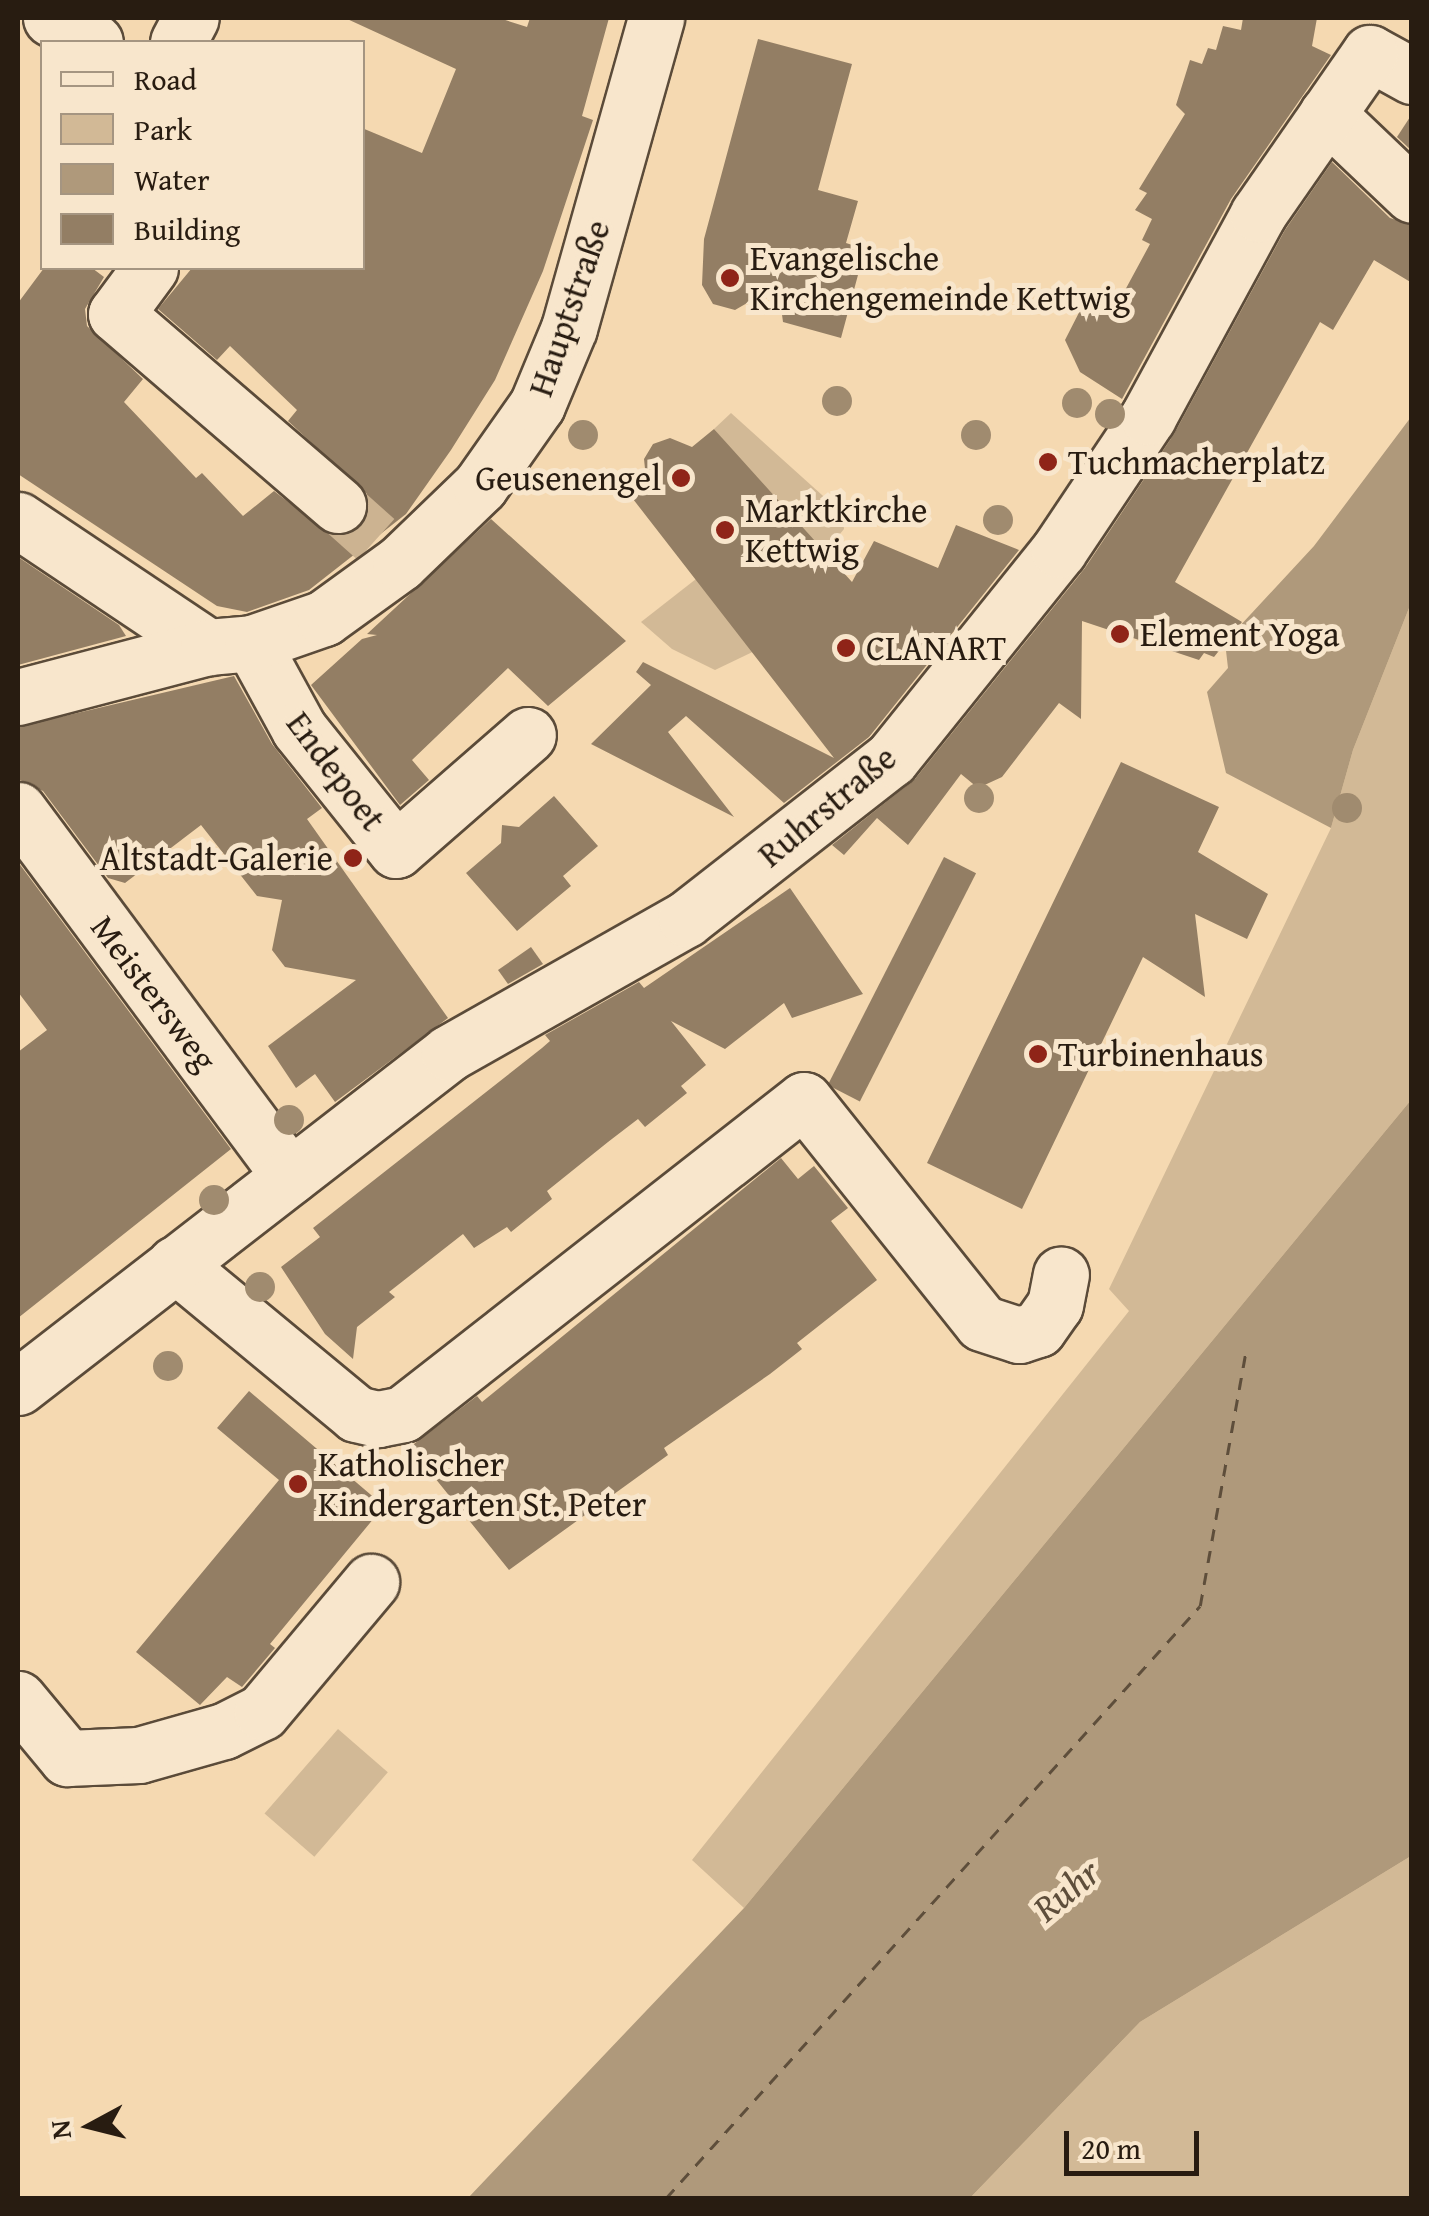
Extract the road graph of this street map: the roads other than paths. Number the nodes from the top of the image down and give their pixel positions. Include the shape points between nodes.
1 (52, 18) edge
2 (191, 18) edge
3 (656, 18) edge
4 (91, 40) edge
5 (179, 40) edge
6 (1380, 49) edge
7 (1327, 114) junction
8 (1412, 195) edge
9 (149, 270) edge
10 (18, 520) edge
11 (371, 536) junction
12 (230, 644) junction
13 (18, 698) edge
14 (528, 735) dead end
15 (18, 810) edge
16 (290, 1176) junction
17 (175, 1264) junction
18 (1060, 1274) dead end
19 (18, 1387) edge
20 (371, 1582) dead end
21 (18, 1698) edge

1 - 4 street
2 - 5 street
3 - 11 street, Hauptstraße via 582,290 537,406 480,486
6 - 7 street, Ruhrstraße
7 - 8 street
7 - 16 street, Ruhrstraße via 1258,214 1148,417 1060,550 890,759 686,919 448,1053
9 - 11 street via 116,314
10 - 12 street
11 - 12 street, Hauptstraße via 324,618
12 - 13 street, Hauptstraße
12 - 14 street, Endepoet via 396,850
15 - 16 street, Meistersweg
16 - 17 street, Ruhrstraße
17 - 18 street via 356,1414 378,1420 404,1414 804,1100 982,1323 1019,1335 1038,1329 1055,1304
17 - 19 street, Ruhrstraße
20 - 21 street via 262,1712 224,1732 139,1755 67,1758

